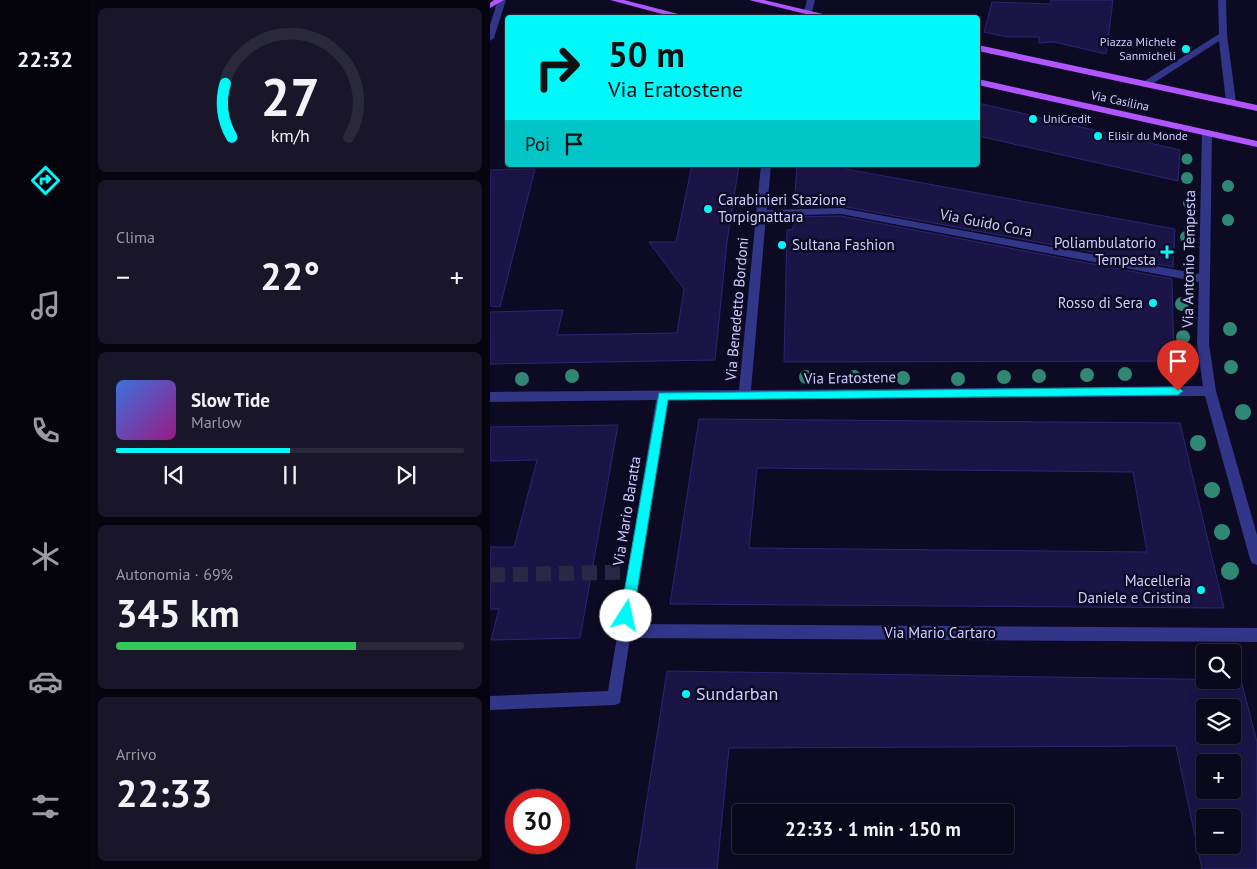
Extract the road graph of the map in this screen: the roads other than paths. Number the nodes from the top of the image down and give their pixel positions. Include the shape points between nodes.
1 (501, 0) edge
2 (614, 0) edge
3 (753, 0) edge
4 (811, 0) edge
5 (1222, 0) edge
6 (490, 6) edge
7 (808, 12) junction
8 (677, 15) edge
9 (822, 15) edge
10 (1223, 35) junction
11 (490, 38) edge
12 (980, 48) edge
13 (980, 82) edge
14 (1146, 84) junction
15 (1231, 102) junction
16 (1257, 108) edge
17 (1207, 133) junction
18 (1257, 144) edge
19 (766, 167) edge
20 (761, 213) junction
21 (1204, 279) junction
22 (1210, 391) junction
23 (745, 395) junction
24 (663, 396) junction
25 (490, 397) edge
26 (1257, 559) edge
27 (624, 631) junction
28 (1257, 635) edge
29 (490, 703) edge

1 - 6 main road
1 - 11 street
2 - 8 main road
3 - 7 main road
4 - 7 street
5 - 10 street
7 - 9 main road
10 - 14 street
10 - 15 street
12 - 14 main road, Via Casilina
13 - 17 main road, Via Casilina
14 - 15 main road, Via Casilina
15 - 16 main road, Via Casilina
17 - 18 main road, Via Casilina
17 - 21 street, Via Antonio Tempesta
19 - 20 street, Via Benedetto Bordoni
20 - 21 street, Via Guido Cora via 841,211
20 - 23 street, Via Benedetto Bordoni
21 - 22 street, Via Antonio Tempesta via 1203,344
22 - 23 street, Via Eratostene
22 - 26 street, Via Antonio Tempesta
23 - 24 street, Via Eratostene
24 - 25 street, Via Eratostene
24 - 27 street, Via Mario Baratta
27 - 28 street, Via Mario Cartaro
27 - 29 street, Via Mario Baratta via 615,698

